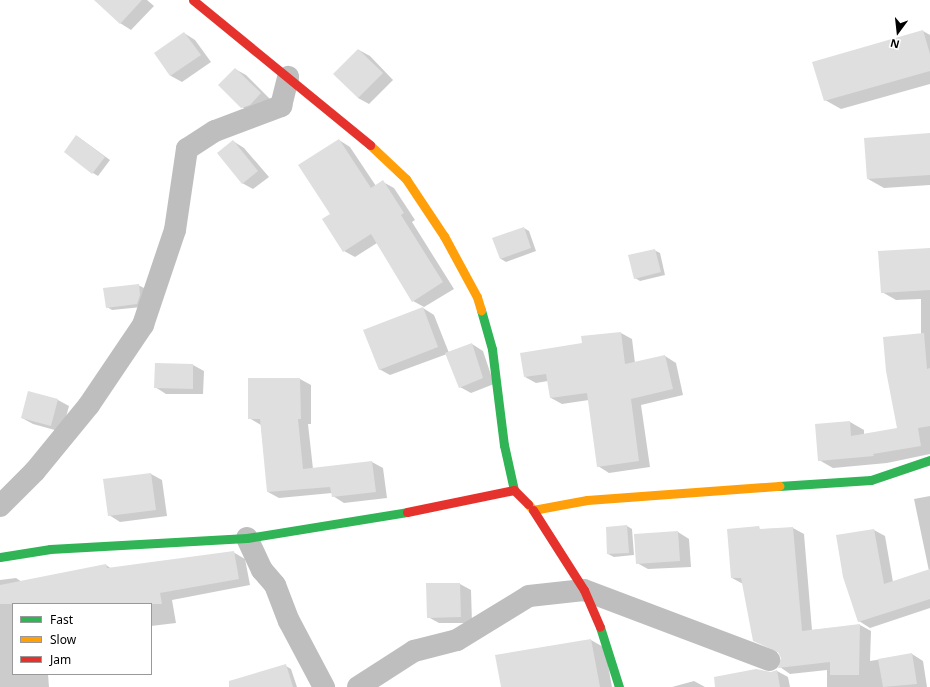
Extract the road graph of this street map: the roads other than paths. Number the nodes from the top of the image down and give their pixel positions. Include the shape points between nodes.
1 (193, 0) edge
2 (288, 76) junction
3 (930, 460) edge
4 (514, 490) junction
5 (0, 506) edge
6 (533, 510) junction
7 (247, 538) junction
8 (0, 557) edge
9 (584, 590) junction
10 (769, 660) dead end
11 (324, 687) edge
12 (358, 687) edge
13 (620, 687) edge

1 - 2 street
2 - 4 street via 352,128 406,179 444,236 477,297 492,349 504,446
2 - 5 street via 281,106 215,131 187,149 174,230 143,325 90,405 35,471
3 - 6 street via 871,480 587,500
4 - 6 street
4 - 7 street via 441,507
6 - 9 street
7 - 8 street via 50,549
7 - 11 street via 262,570 276,585 289,621
9 - 10 street
9 - 12 street via 529,596 457,640 414,651
9 - 13 street via 606,642

